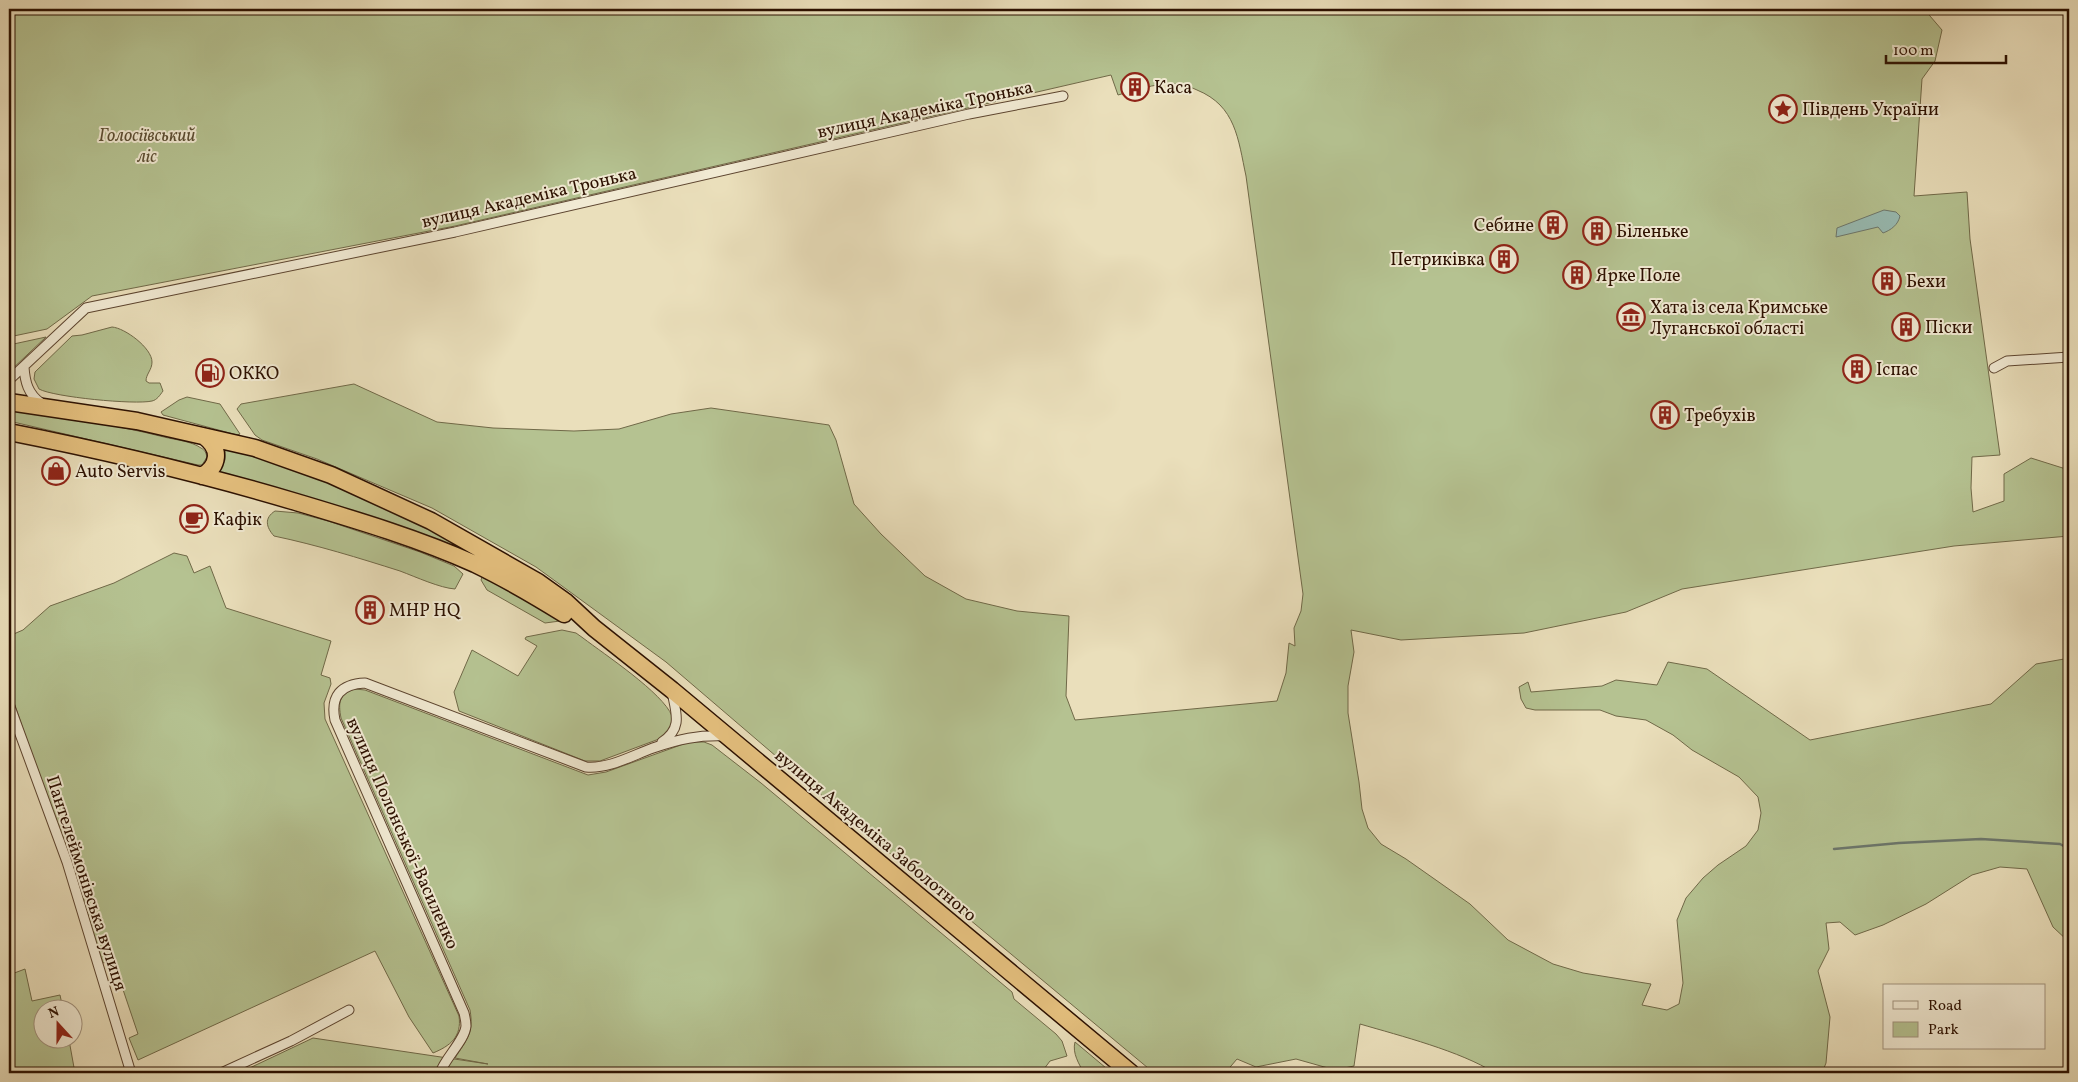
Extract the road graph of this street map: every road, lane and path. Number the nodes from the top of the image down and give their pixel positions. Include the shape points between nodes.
1 (1062, 96) dead end
2 (2069, 356) edge
3 (24, 367) junction
4 (1994, 368) dead end
5 (9, 380) edge
6 (9, 402) edge
7 (44, 406) junction
8 (9, 432) edge
9 (205, 437) junction
10 (202, 476) junction
11 (594, 628) junction
12 (672, 690) junction
13 (9, 704) edge
14 (726, 736) junction
15 (653, 748) junction
16 (349, 1010) dead end
17 (131, 1073) edge
18 (221, 1073) edge
19 (440, 1073) edge
20 (1131, 1073) edge

1 - 3 street, вулиця Академіка Тронька via 969,114 455,232 86,308
2 - 4 street via 2007,361
3 - 5 street, вулиця Академіка Тронька
3 - 7 street via 28,389 33,398
6 - 7 highway, вулиця Академіка Заболотного
7 - 9 highway, вулиця Академіка Заболотного via 138,421
8 - 10 highway, вулиця Академіка Заболотного
9 - 10 highway via 212,442 217,457 209,472
9 - 11 highway, вулиця Академіка Заболотного via 255,448 331,475 431,521 538,582
10 - 11 highway, вулиця Академіка Заболотного via 426,544 502,577
11 - 12 highway, вулиця Академіка Заболотного
12 - 14 highway, вулиця Академіка Заболотного
12 - 15 street, вулиця Полонської-Василенко via 675,731
13 - 17 street, Пантелеймонівська вулиця via 67,862
14 - 15 street, вулиця Полонської-Василенко via 694,736
14 - 20 highway, вулиця Академіка Заболотного
15 - 19 street, вулиця Полонської-Василенко via 605,766 586,767 365,684 352,684 336,698 332,708 335,720 464,1013 466,1027 463,1035
16 - 18 street

